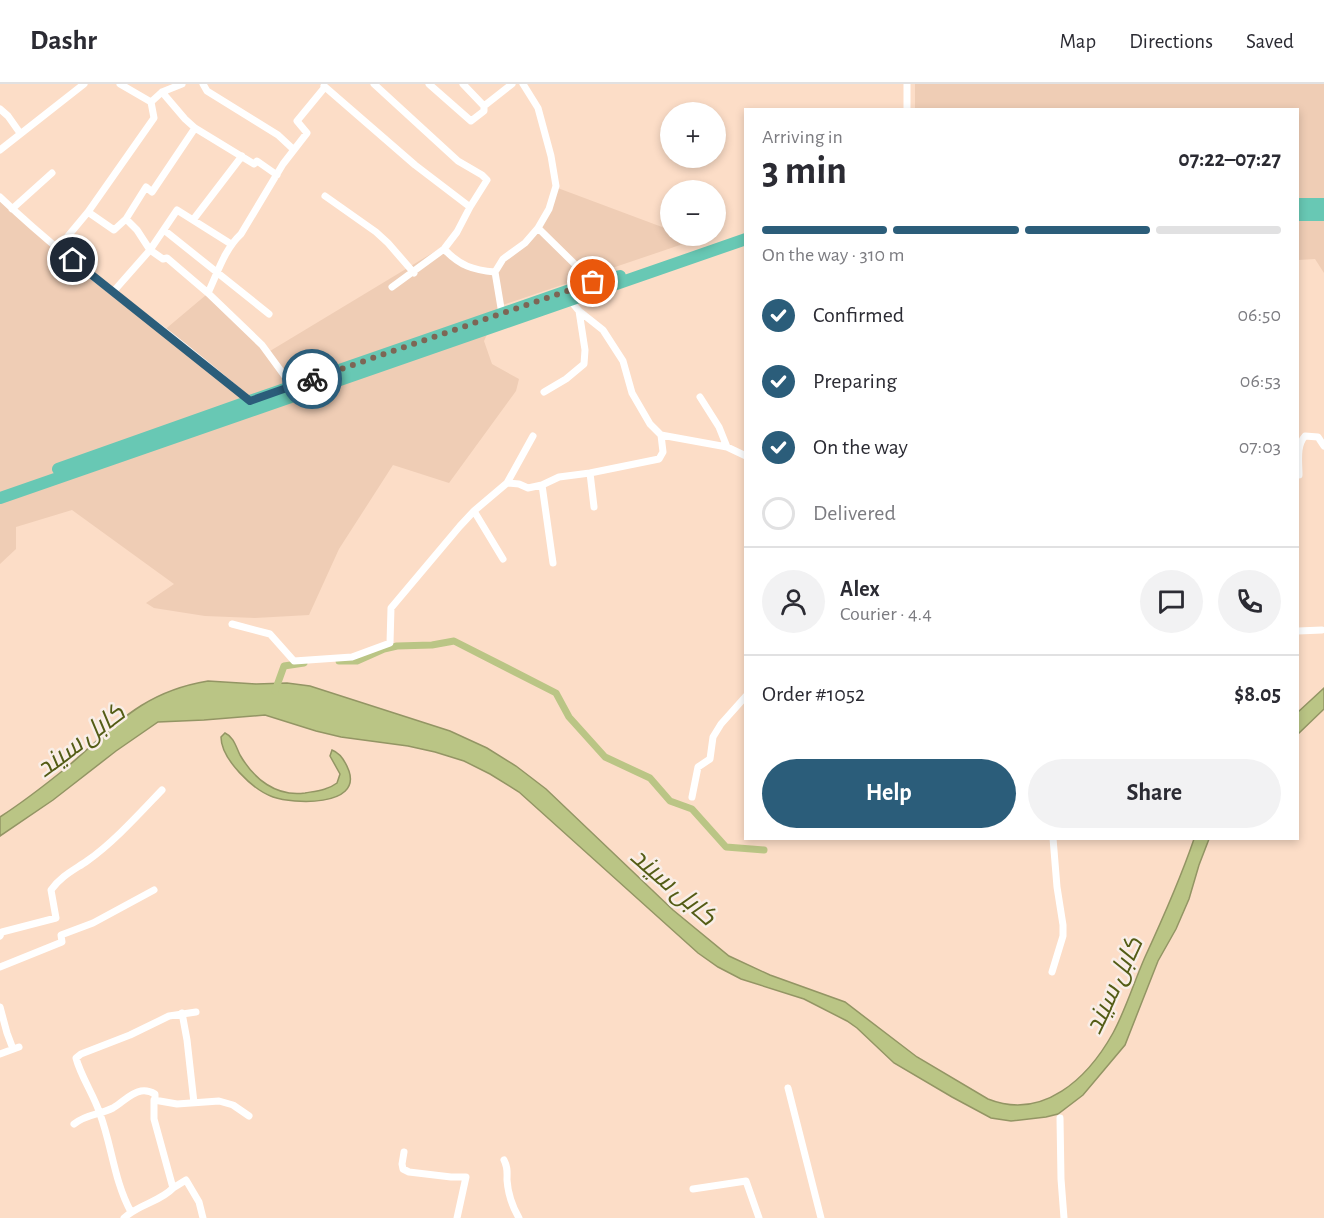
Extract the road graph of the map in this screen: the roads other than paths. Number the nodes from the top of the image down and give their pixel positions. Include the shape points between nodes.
1 (84, 84) edge
2 (120, 84) edge
3 (182, 84) edge
4 (202, 84) edge
5 (374, 84) edge
6 (429, 84) edge
7 (463, 84) edge
8 (498, 84) edge
9 (512, 84) edge
10 (523, 84) edge
11 (907, 84) edge
12 (324, 86) edge
13 (162, 92) junction
14 (504, 92) junction
15 (151, 102) junction
16 (484, 106) junction
17 (907, 108) edge
18 (0, 110) edge
19 (195, 128) junction
20 (20, 133) junction
21 (293, 149) junction
22 (0, 150) edge
23 (242, 156) junction
24 (52, 172) dead end
25 (277, 175) junction
26 (325, 196) dead end
27 (0, 198) edge
28 (1299, 204) edge
29 (1324, 204) edge
30 (470, 207) junction
31 (12, 209) junction
32 (88, 212) junction
33 (1299, 215) edge
34 (1324, 215) edge
35 (126, 219) junction
36 (193, 220) junction
37 (538, 228) junction
38 (164, 230) junction
39 (744, 232) edge
40 (744, 239) edge
41 (231, 244) junction
42 (58, 248) junction
43 (444, 249) junction
44 (150, 250) junction
45 (218, 272) junction
46 (495, 272) junction
47 (414, 273) junction
48 (593, 282) junction
49 (392, 287) dead end
50 (113, 292) junction
51 (208, 293) junction
52 (570, 300) junction
53 (579, 311) junction
54 (269, 314) dead end
55 (502, 314) junction
56 (292, 386) junction
57 (544, 392) dead end
58 (700, 397) dead end
59 (250, 401) junction
60 (661, 435) junction
61 (533, 436) dead end
62 (1324, 446) edge
63 (727, 447) junction
64 (744, 455) edge
65 (1299, 466) edge
66 (590, 473) junction
67 (507, 483) junction
68 (542, 485) junction
69 (0, 490) edge
70 (0, 498) edge
71 (594, 507) dead end
72 (474, 511) junction
73 (503, 559) dead end
74 (553, 563) dead end
75 (232, 624) dead end
76 (1322, 630) dead end
77 (1299, 631) edge
78 (744, 698) edge
79 (162, 790) dead end
80 (692, 797) dead end
81 (1053, 840) edge
82 (154, 890) dead end
83 (1, 932) edge
84 (0, 967) edge
85 (1052, 972) dead end
86 (0, 1007) edge
87 (196, 1012) dead end
88 (182, 1013) junction
89 (0, 1054) edge
90 (789, 1088) dead end
91 (155, 1100) junction
92 (194, 1103) junction
93 (100, 1113) junction
94 (249, 1116) dead end
95 (1060, 1118) dead end
96 (74, 1124) dead end
97 (404, 1152) dead end
98 (504, 1160) dead end
99 (174, 1188) junction
100 (693, 1189) dead end
101 (131, 1212) junction
102 (124, 1218) edge
103 (203, 1218) edge
104 (458, 1218) edge
105 (517, 1218) edge
106 (759, 1218) edge
107 (821, 1218) edge
108 (1064, 1218) edge

1 - 20 street
2 - 15 street
3 - 13 street
4 - 21 street
5 - 30 street via 458,161 487,180
6 - 16 street via 471,121 484,111
7 - 16 street
8 - 14 street
9 - 14 street
10 - 37 street via 538,108 556,186
11 - 17 street
12 - 21 street via 297,121 307,133
12 - 30 street
13 - 15 street
13 - 19 street
14 - 16 street
15 - 32 street via 154,118
18 - 20 street
19 - 23 street
19 - 35 street via 152,192 146,187
20 - 22 street
21 - 25 street
23 - 25 street
23 - 36 street
24 - 31 street
25 - 41 street
26 - 47 street via 376,232
27 - 31 street
28 - 29 highway
30 - 43 street
31 - 42 street
32 - 35 street via 114,230
32 - 42 street
33 - 34 highway
35 - 44 street
36 - 38 street via 177,210
36 - 41 street
37 - 46 street via 503,259
37 - 48 street
38 - 44 street
38 - 45 street
39 - 48 highway
40 - 52 highway
41 - 45 street
42 - 50 street
43 - 46 street via 471,269
43 - 47 street
44 - 50 street
44 - 51 street via 167,258
45 - 51 street
45 - 54 street
46 - 55 street
47 - 49 street
48 - 55 highway
50 - 59 street
51 - 56 street via 262,345
52 - 53 street
52 - 70 highway
53 - 57 street via 584,364
53 - 60 street via 603,330 623,361 632,393
55 - 56 highway
56 - 59 highway
58 - 63 street
59 - 69 highway
60 - 63 street
60 - 66 street via 663,452 659,459
61 - 67 street
62 - 65 street via 1318,437 1305,436
63 - 64 street
66 - 68 street via 560,477
66 - 71 street
67 - 68 street via 528,488
67 - 72 street
68 - 74 street
72 - 73 street
72 - 75 street via 391,608 390,643 352,657 294,661 270,634
76 - 77 street
78 - 80 street via 712,737 710,759 698,767
79 - 83 street via 87,861 58,880 51,890 56,918
81 - 85 street via 1063,936
82 - 84 street via 93,923 61,935 62,942
86 - 89 street via 16,1048
87 - 88 street
88 - 92 street
88 - 93 street via 77,1056
90 - 107 street
91 - 92 street
91 - 93 street via 151,1092 139,1091
91 - 99 street via 154,1119
92 - 94 street via 219,1101
93 - 96 street
93 - 101 street
95 - 108 street
97 - 104 street via 403,1169 410,1172 466,1177
98 - 105 street
99 - 101 street
99 - 103 street via 186,1179
100 - 106 street via 746,1181
101 - 102 street

